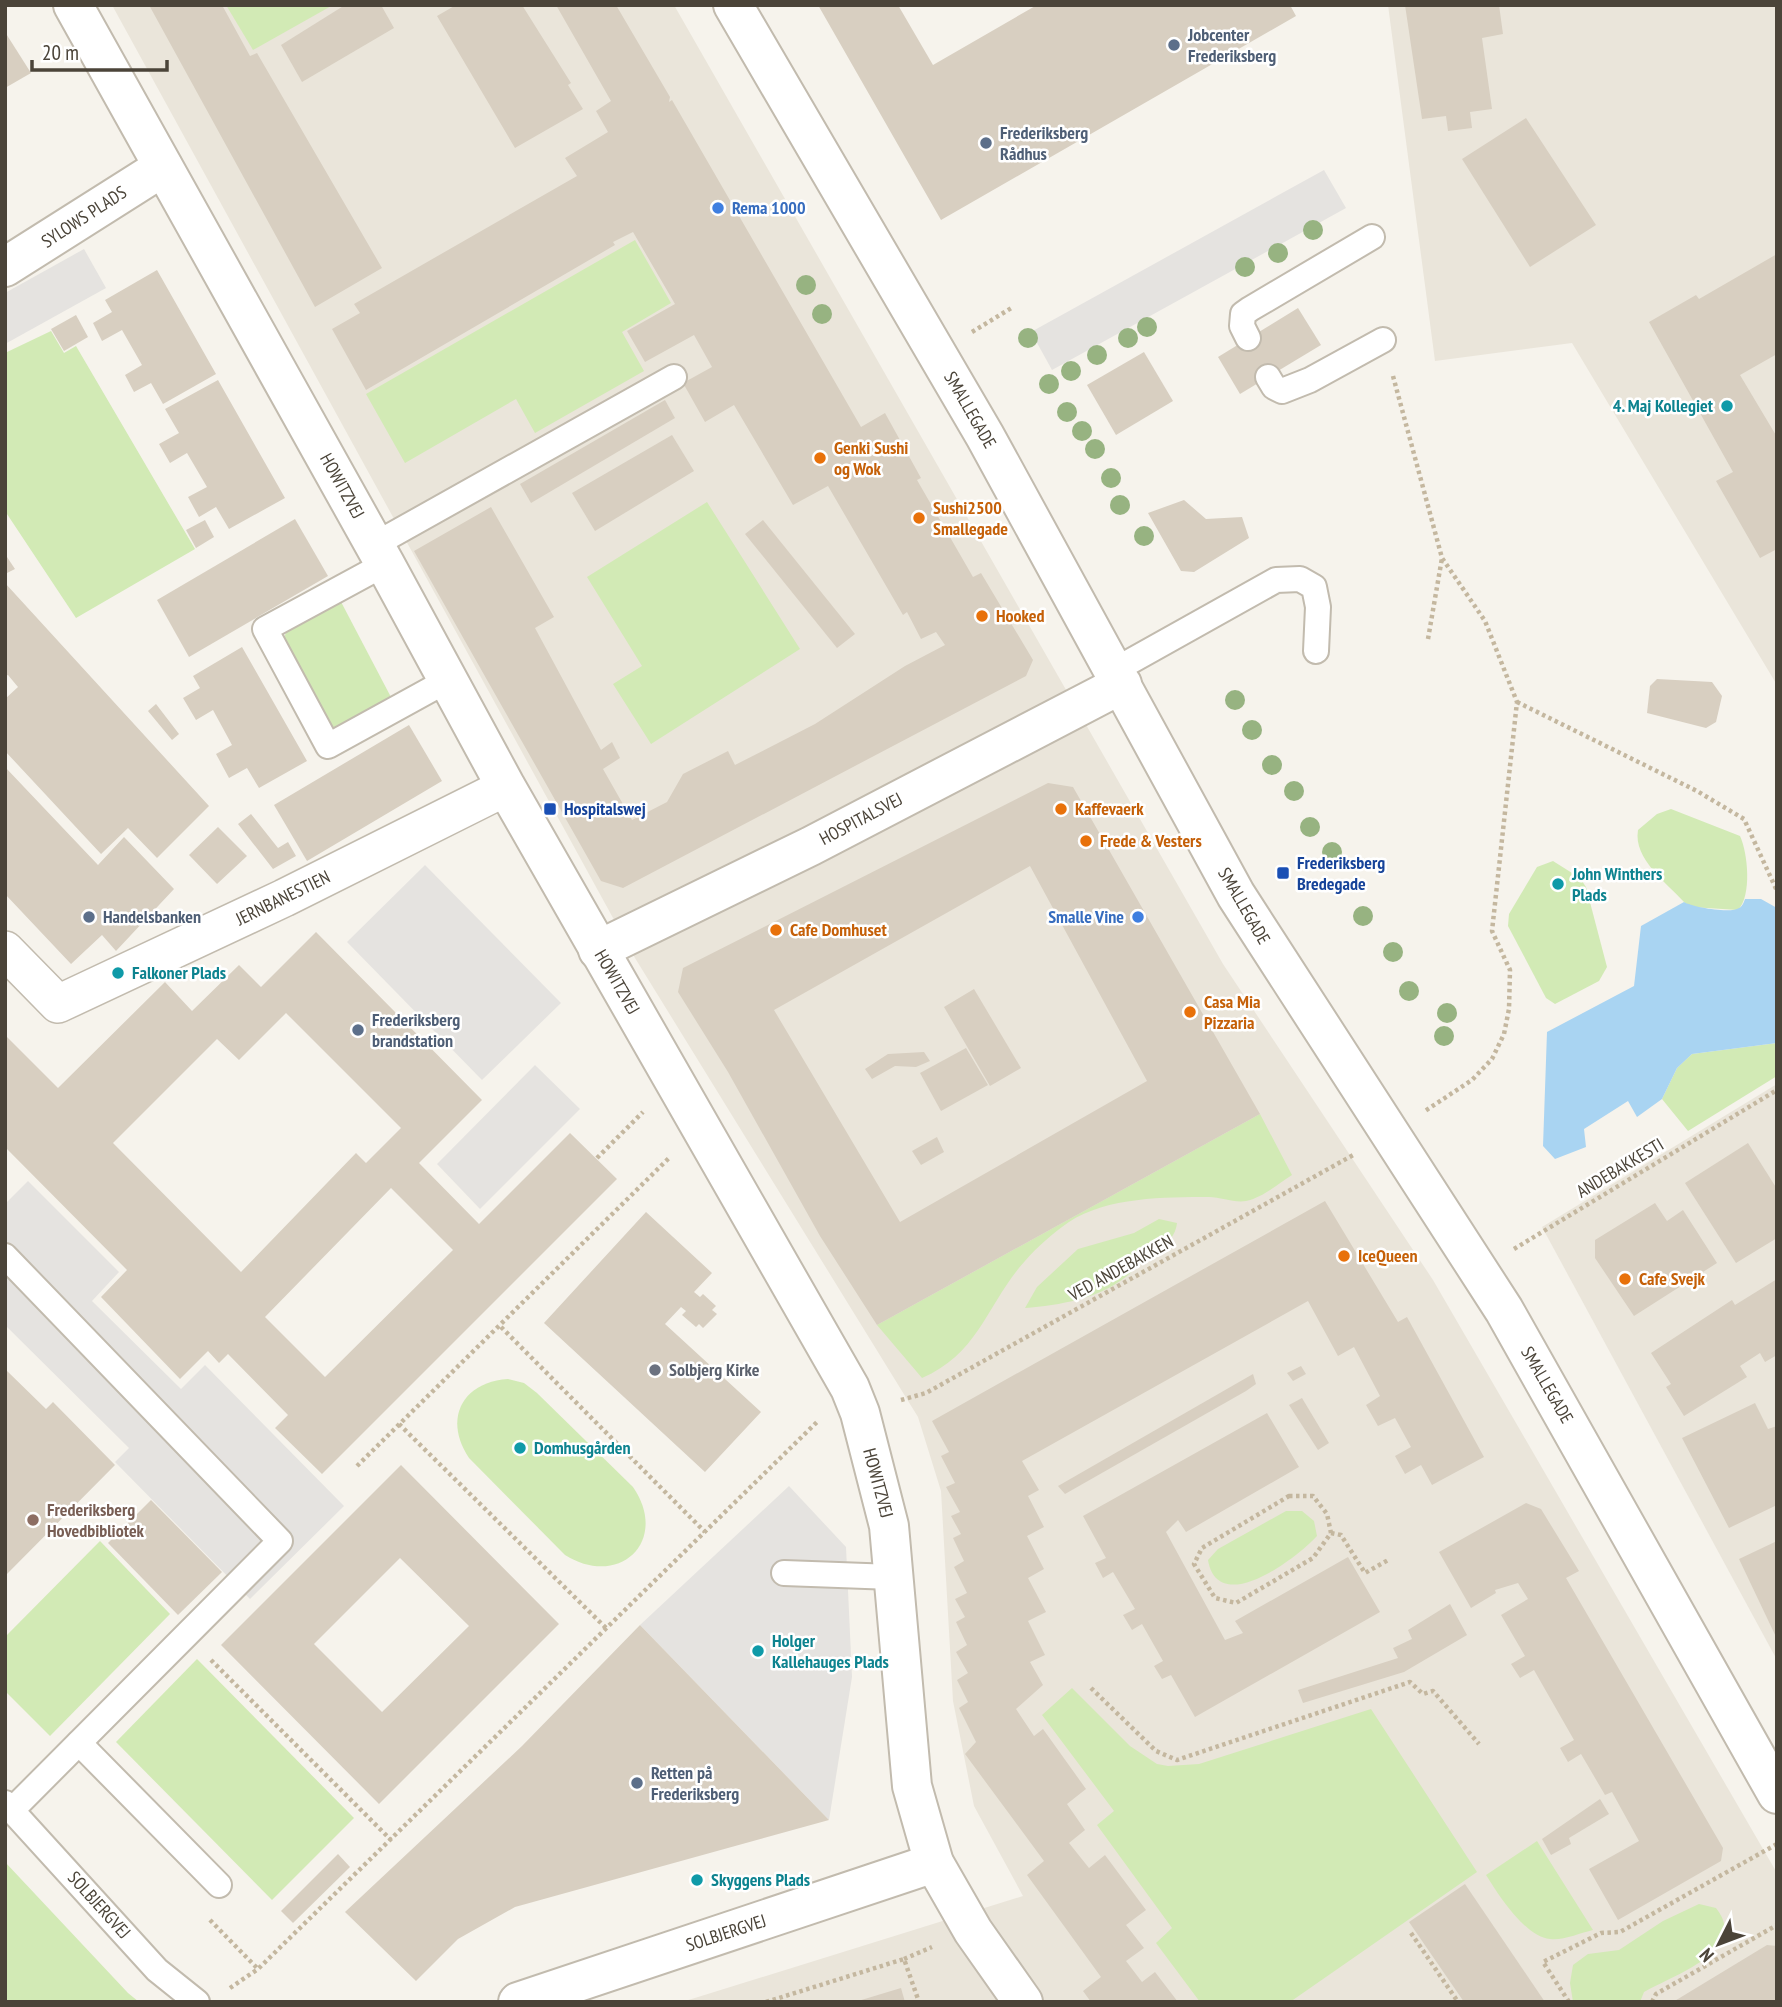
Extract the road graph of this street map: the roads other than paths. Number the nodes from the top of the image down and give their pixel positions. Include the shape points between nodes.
1 (73, 5) edge
2 (733, 5) edge
3 (163, 167) junction
4 (1372, 237) dead end
5 (5, 267) edge
6 (1248, 338) dead end
7 (1383, 340) dead end
8 (674, 377) dead end
9 (1268, 377) dead end
10 (380, 554) junction
11 (1316, 651) dead end
12 (1119, 677) junction
13 (448, 680) junction
14 (506, 787) junction
15 (5, 950) edge
16 (598, 950) junction
17 (5, 1256) edge
18 (784, 1573) dead end
19 (893, 1577) junction
20 (79, 1743) junction
21 (1777, 1794) edge
22 (9, 1806) edge
23 (934, 1863) junction
24 (219, 1885) dead end
25 (198, 2002) edge
26 (518, 2002) edge
27 (1023, 2002) edge

1 - 3 street, HOWITZVEJ
2 - 12 street, SMALLEGADE via 884,259
3 - 5 street, SYLOWS PLADS
3 - 10 street, HOWITZVEJ
4 - 6 lane via 1243,314
7 - 9 lane via 1282,391
8 - 10 lane
10 - 13 street, HOWITZVEJ
10 - 13 lane via 265,629 328,746
11 - 12 lane via 1314,587 1300,579 1276,580
12 - 16 street, HOSPITALSVEJ via 811,846
12 - 21 street, SMALLEGADE via 1236,895 1479,1271
13 - 14 street, HOWITZVEJ
14 - 15 street, JERNBANESTIEN via 58,1004
14 - 16 street, HOWITZVEJ
16 - 19 street, HOWITZVEJ via 855,1401 889,1526
17 - 20 lane via 280,1541
18 - 19 lane
19 - 23 street, HOWITZVEJ via 912,1786
20 - 22 lane
20 - 24 lane
22 - 25 lane, SOLBJERGVEJ via 157,1970
23 - 26 street, SOLBJERGVEJ
23 - 27 street, HOWITZVEJ via 973,1931

